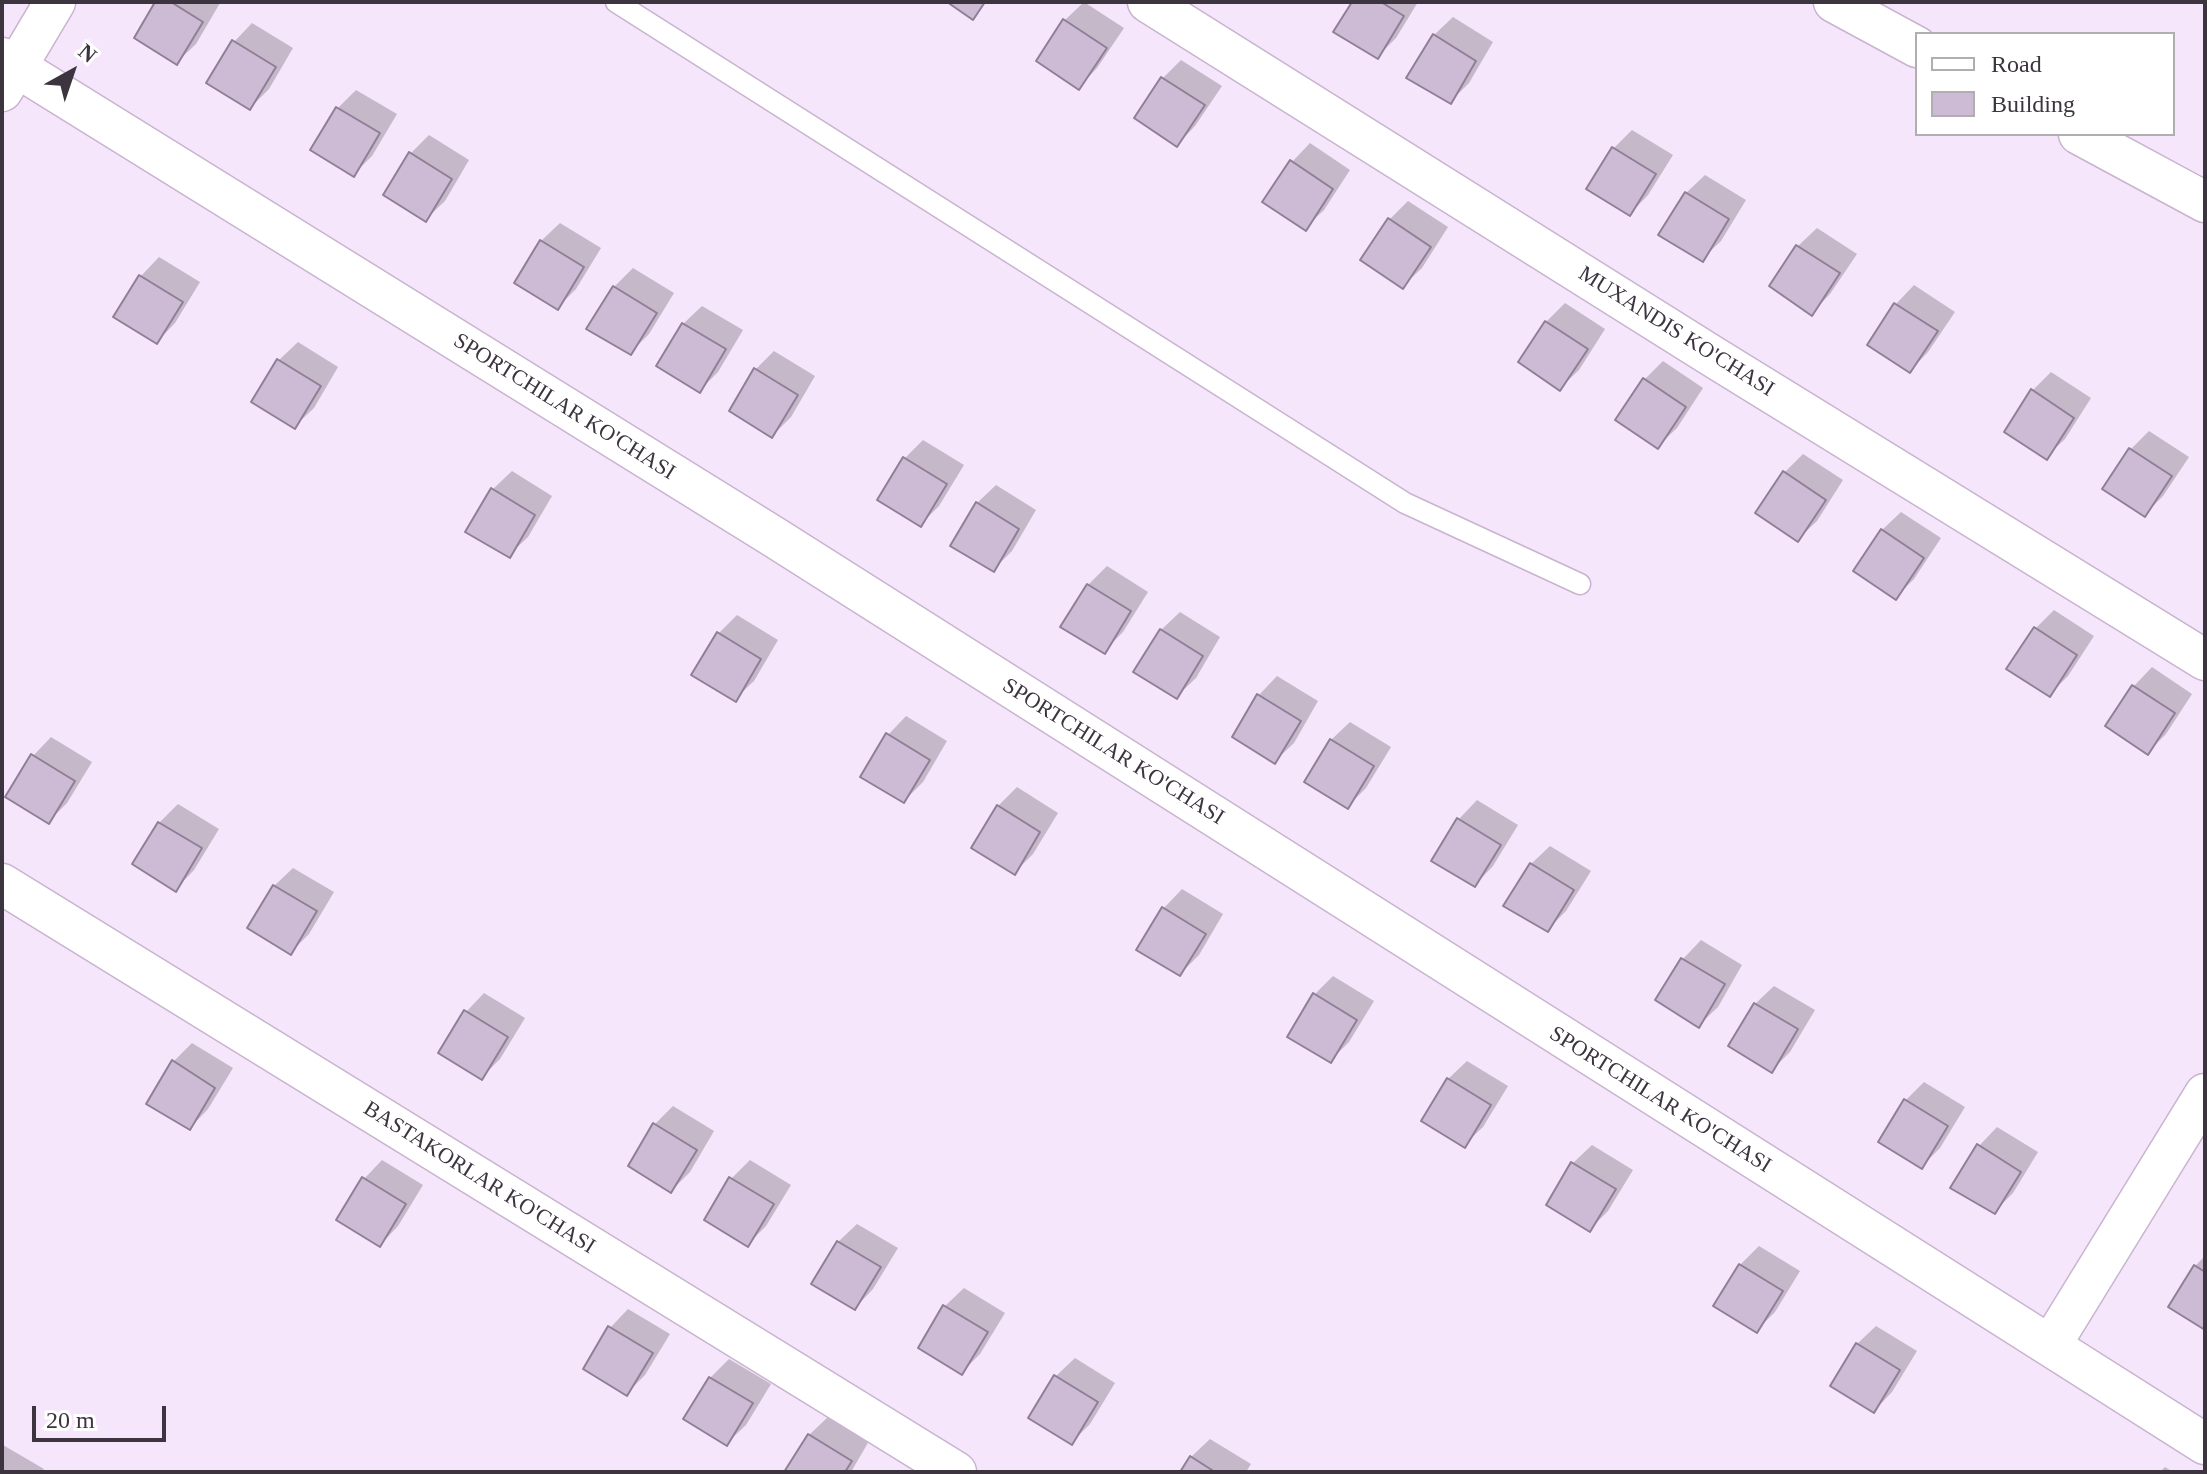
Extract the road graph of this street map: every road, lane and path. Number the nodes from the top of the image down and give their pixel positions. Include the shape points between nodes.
1 (55, 2) edge
2 (616, 2) edge
3 (1148, 2) edge
4 (1834, 2) edge
5 (1915, 46) edge
6 (7, 72) edge
7 (2083, 136) edge
8 (2205, 202) edge
9 (1580, 584) dead end
10 (2205, 660) edge
11 (2, 884) edge
12 (2205, 1094) edge
13 (2050, 1346) junction
14 (2205, 1444) edge
15 (956, 1472) edge

1 - 6 street
2 - 9 lane via 1405,503
3 - 10 street, MUXANDIS KO'CHASI
4 - 5 street
6 - 13 street, SPORTCHILAR KO'CHASI via 774,537
7 - 8 street
11 - 15 street, BASTAKORLAR KO'CHASI
12 - 13 street
13 - 14 street, SPORTCHILAR KO'CHASI

